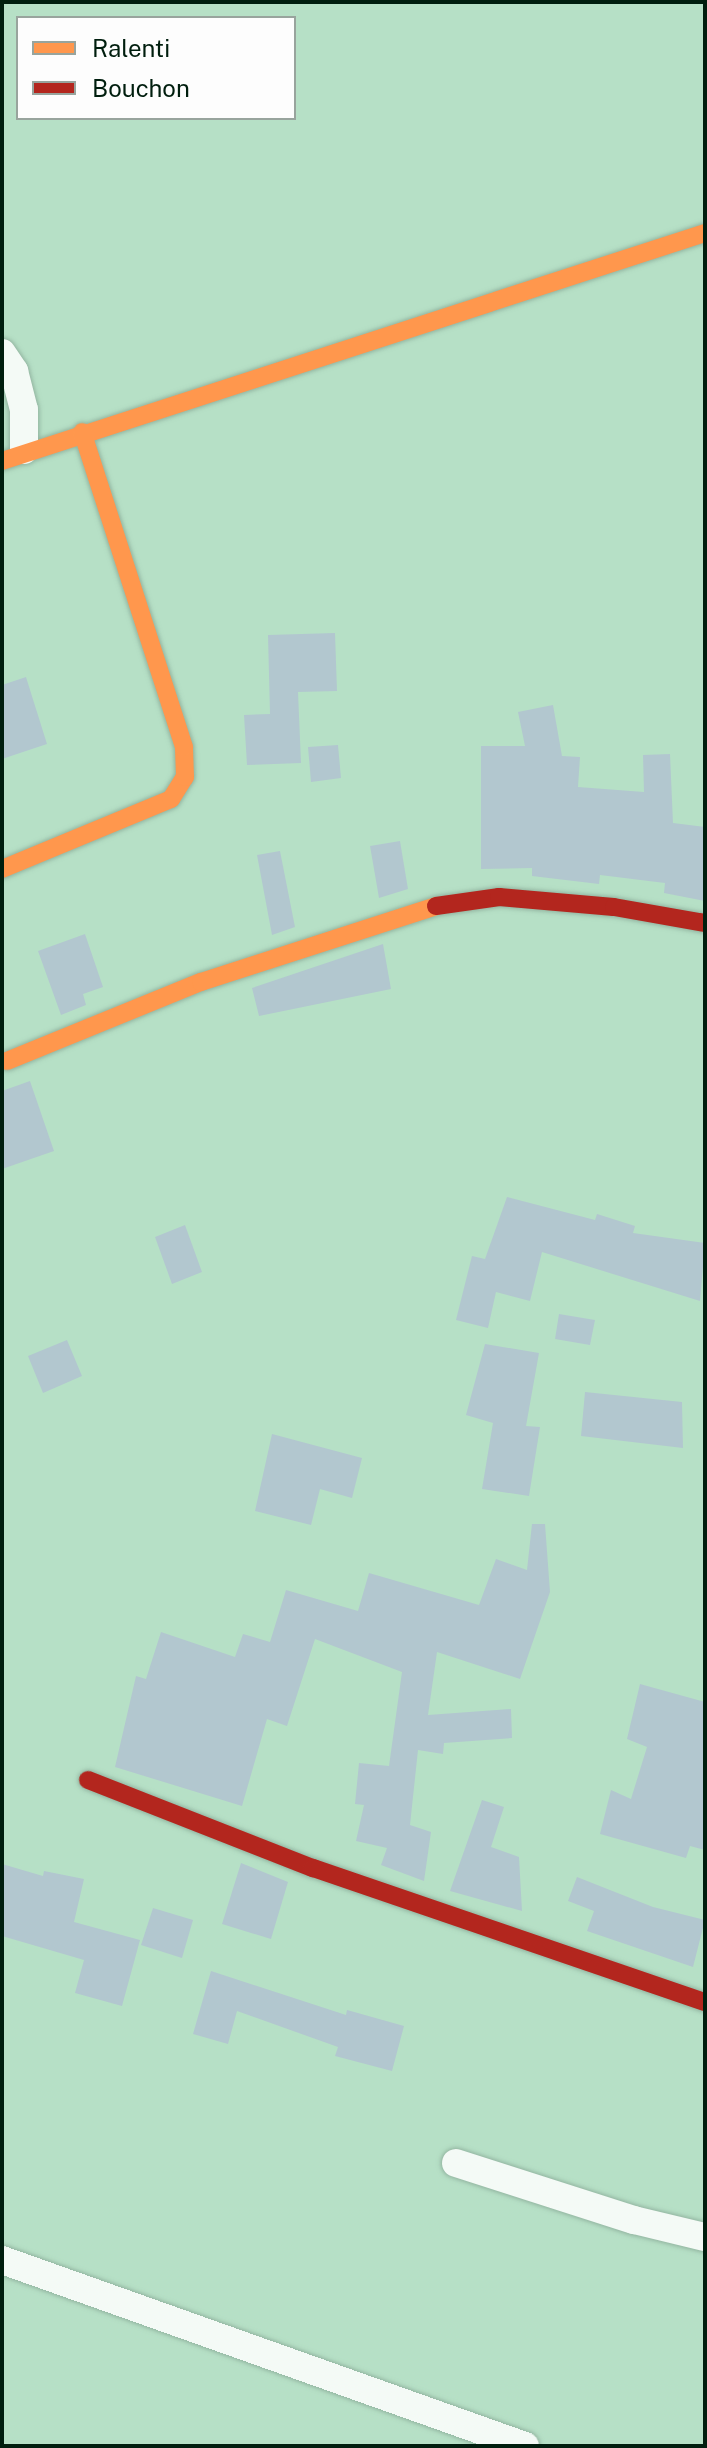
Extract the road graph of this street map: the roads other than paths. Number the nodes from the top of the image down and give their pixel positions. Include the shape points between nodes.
1 (705, 233) edge
2 (2, 353) edge
3 (82, 432) junction
4 (13, 456) edge
5 (2, 869) edge
6 (705, 923) edge
7 (7, 1061) dead end
8 (88, 1780) dead end
9 (705, 2002) edge
10 (456, 2163) dead end
11 (705, 2237) edge
12 (2, 2260) edge
13 (525, 2446) edge

1 - 3 street
2 - 4 street via 14,371 24,410
3 - 4 street
3 - 5 street via 184,747 185,777 171,799
6 - 7 street via 614,907 499,897 417,909 201,982
8 - 9 street via 313,1868
10 - 11 street
12 - 13 street

